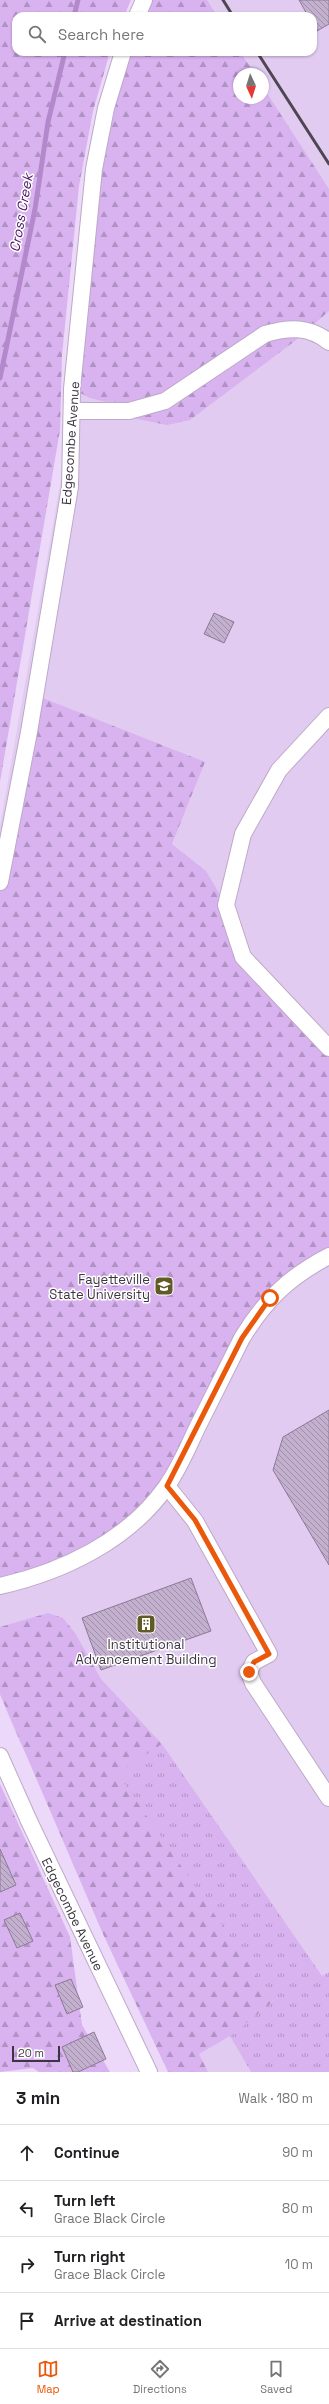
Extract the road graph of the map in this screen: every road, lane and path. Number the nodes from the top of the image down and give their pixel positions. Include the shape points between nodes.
1 (144, 0) edge
2 (139, 12) edge
3 (122, 56) edge
4 (329, 342) edge
5 (73, 411) junction
6 (329, 716) edge
7 (0, 882) edge
8 (329, 1048) edge
9 (329, 1256) edge
10 (167, 1486) junction
11 (0, 1586) edge
12 (0, 1756) edge
13 (329, 1798) edge
14 (149, 2072) edge

1 - 2 street
3 - 5 street, Edgecombe Avenue via 106,108 94,169 72,389
4 - 5 street via 315,332 298,328 271,332 165,401 129,411
5 - 7 street, Edgecombe Avenue via 70,487 29,732
6 - 8 street via 279,770 243,834 226,905 243,957
9 - 10 street via 287,1281 254,1318
10 - 11 street via 139,1515 97,1549 43,1575
10 - 13 street via 195,1520 269,1654 254,1662 249,1672 253,1683
12 - 14 street, Edgecombe Avenue

